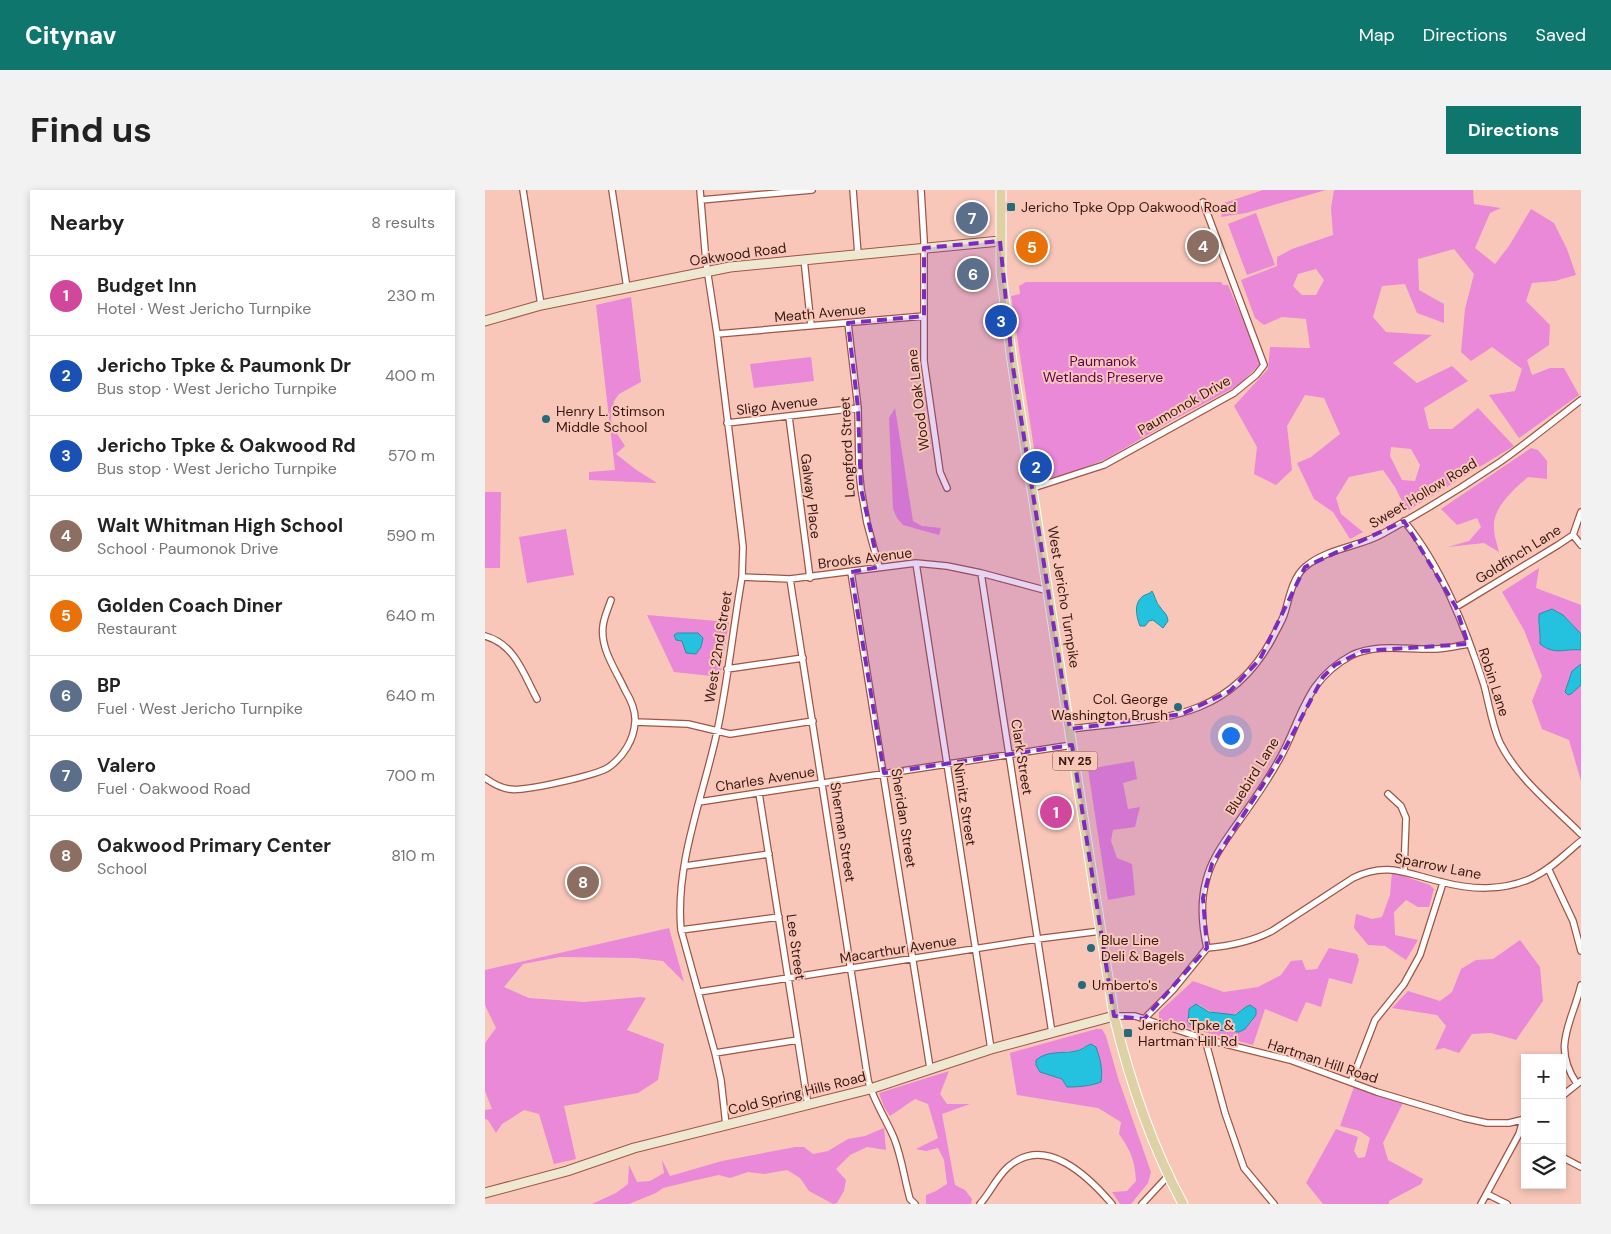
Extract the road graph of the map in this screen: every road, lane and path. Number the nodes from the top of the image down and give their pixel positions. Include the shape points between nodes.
1 (523, 190) edge
2 (612, 190) edge
3 (700, 190) edge
4 (812, 190) edge
5 (853, 190) edge
6 (921, 190) edge
7 (1001, 190) edge
8 (764, 192) edge
9 (701, 200) junction
10 (1203, 202) dead end
11 (1000, 241) junction
12 (924, 248) junction
13 (858, 254) junction
14 (804, 259) junction
15 (707, 271) junction
16 (627, 288) junction
17 (541, 305) junction
18 (924, 316) junction
19 (485, 321) edge
20 (848, 323) junction
21 (811, 326) junction
22 (717, 334) junction
23 (1581, 400) edge
24 (858, 408) junction
25 (789, 417) junction
26 (727, 424) junction
27 (947, 488) dead end
28 (1033, 488) junction
29 (1581, 512) edge
30 (1404, 522) junction
31 (1573, 535) junction
32 (1581, 545) edge
33 (916, 563) junction
34 (879, 567) junction
35 (851, 572) junction
36 (981, 574) junction
37 (742, 576) junction
38 (810, 578) junction
39 (790, 579) junction
40 (1048, 591) junction
41 (611, 600) dead end
42 (1456, 607) junction
43 (485, 636) edge
44 (1468, 644) junction
45 (803, 658) junction
46 (727, 669) junction
47 (537, 699) dead end
48 (635, 722) junction
49 (813, 722) junction
50 (1070, 729) junction
51 (717, 731) junction
52 (1072, 745) junction
53 (1009, 754) junction
54 (946, 764) junction
55 (885, 773) junction
56 (485, 778) edge
57 (822, 783) junction
58 (759, 792) junction
59 (1388, 794) dead end
60 (699, 802) junction
61 (1581, 834) edge
62 (1581, 841) edge
63 (769, 854) junction
64 (685, 866) junction
65 (1548, 868) junction
66 (1404, 872) junction
67 (1443, 883) junction
68 (779, 916) junction
69 (681, 930) junction
70 (1101, 931) junction
71 (1037, 939) junction
72 (1207, 948) junction
73 (975, 949) junction
74 (1581, 951) edge
75 (913, 959) junction
76 (852, 969) junction
77 (788, 979) junction
78 (1581, 985) edge
79 (699, 992) junction
80 (1115, 1016) junction
81 (1144, 1019) junction
82 (1052, 1033) junction
83 (1205, 1039) junction
84 (798, 1040) junction
85 (991, 1050) junction
86 (715, 1054) junction
87 (930, 1068) junction
88 (1351, 1082) junction
89 (1579, 1082) edge
90 (870, 1089) junction
91 (1566, 1093) edge
92 (808, 1105) junction
93 (1521, 1120) edge
94 (726, 1125) junction
95 (1521, 1137) edge
96 (1566, 1159) edge
97 (1581, 1167) edge
98 (1168, 1176) junction
99 (485, 1193) edge
100 (1487, 1194) junction
101 (908, 1202) edge
102 (915, 1204) edge
103 (979, 1204) edge
104 (1112, 1204) edge
105 (1142, 1204) edge
106 (1183, 1204) edge
107 (1274, 1204) edge
108 (1481, 1204) edge
109 (1507, 1204) edge

1 - 17 street
2 - 16 street
3 - 9 street, West 22nd Street
4 - 8 street
5 - 13 street
6 - 12 street, Wood Oak Lane
7 - 11 main road, West Jericho Turnpike / NY 25
8 - 9 street
9 - 15 street, West 22nd Street
10 - 28 street, Paumonok Drive via 1264,364 1256,375 1234,392 1104,465
11 - 12 street, Oakwood Road
11 - 28 main road, West Jericho Turnpike / NY 25 via 1011,352
12 - 13 street, Oakwood Road
12 - 18 street, Wood Oak Lane
13 - 14 street, Oakwood Road
14 - 15 street, Oakwood Road
14 - 21 street
15 - 16 street, Oakwood Road
15 - 22 street, West 22nd Street
16 - 17 street, Oakwood Road
17 - 19 street, Oakwood Road
18 - 20 street, Meath Avenue
18 - 27 street, Wood Oak Lane via 927,386 940,472
20 - 21 street, Meath Avenue
20 - 24 street, Longford Street
21 - 22 street, Meath Avenue
22 - 26 street, West 22nd Street
23 - 30 street, Sweet Hollow Road via 1500,461
24 - 25 street, Sligo Avenue
24 - 34 street, Longford Street via 861,489
25 - 26 street, Sligo Avenue
25 - 38 street, Galway Place
26 - 37 street, West 22nd Street via 743,547
28 - 40 main road, West Jericho Turnpike / NY 25
29 - 31 street, Goldfinch Lane
30 - 42 street, Robin Lane via 1434,566
30 - 50 street, Sweet Hollow Road via 1305,567 1294,584 1283,617 1264,652 1230,691 1182,714 1166,718
31 - 32 street
31 - 42 street, Goldfinch Lane
33 - 34 street, Brooks Avenue
33 - 36 street, Brooks Avenue
33 - 54 street, Nimitz Street
34 - 35 street, Brooks Avenue
35 - 38 street, Brooks Avenue
35 - 55 street, Sheridan Street
36 - 40 street, Brooks Avenue
36 - 53 street, Clark Street
37 - 39 street, Brooks Avenue
37 - 46 street, West 22nd Street
38 - 39 street, Brooks Avenue
39 - 45 street, Sherman Street
40 - 50 main road, West Jericho Turnpike / NY 25
41 - 48 street via 603,638 606,652 634,708
42 - 44 street, Robin Lane
43 - 47 street via 510,650
44 - 61 street, Robin Lane via 1500,743 1521,775
44 - 72 street, Bluebird Lane via 1437,649 1363,651 1335,666 1323,677 1304,706 1280,758 1211,864 1202,916
45 - 46 street
45 - 49 street, Sherman Street
46 - 51 street, West 22nd Street
48 - 51 street via 688,724
48 - 56 street via 626,749 607,768 522,790 509,790
49 - 51 street via 730,734
49 - 57 street, Sherman Street
50 - 52 main road, West Jericho Turnpike / NY 25
51 - 60 street, West 22nd Street
52 - 53 street, Charles Avenue
52 - 70 main road, West Jericho Turnpike / NY 25
53 - 54 street, Charles Avenue
53 - 71 street, Clark Street
54 - 55 street, Charles Avenue
54 - 73 street, Nimitz Street
55 - 57 street, Charles Avenue
55 - 75 street, Sheridan Street
57 - 58 street, Charles Avenue
57 - 76 street, Sherman Street
58 - 60 street, Charles Avenue
58 - 63 street, Lee Street
59 - 66 street via 1401,806 1406,818
60 - 64 street, West 22nd Street
62 - 65 street, Sparrow Lane
63 - 64 street
63 - 68 street, Lee Street
64 - 69 street, West 22nd Street
65 - 67 street, Sparrow Lane via 1532,878 1502,887 1473,888
65 - 74 street via 1573,921
66 - 67 street, Sparrow Lane
66 - 72 street, Sparrow Lane via 1375,869 1365,872 1259,938
67 - 88 street via 1420,955 1404,984 1375,1020
68 - 69 street
68 - 77 street, Lee Street
69 - 79 street, West 22nd Street
70 - 71 street, Macarthur Avenue
70 - 80 main road, West Jericho Turnpike / NY 25
71 - 73 street, Macarthur Avenue
71 - 82 street, Clark Street
72 - 81 street
73 - 75 street, Macarthur Avenue
73 - 85 street, Nimitz Street
75 - 76 street, Macarthur Avenue
75 - 87 street, Sheridan Street
76 - 77 street, Macarthur Avenue
76 - 90 street, Sherman Street
77 - 79 street, Macarthur Avenue
77 - 84 street, Lee Street
78 - 89 street via 1563,1048 1571,1073
79 - 86 street, West 22nd Street
80 - 81 street, Hartman Hill Road
80 - 82 street, Cold Spring Hills Road
80 - 98 main road, West Jericho Turnpike / NY 25 via 1137,1100
81 - 83 street, Hartman Hill Road
82 - 85 street, Cold Spring Hills Road
83 - 88 street, Hartman Hill Road via 1290,1060
83 - 107 street via 1244,1168
84 - 86 street
84 - 92 street, Lee Street
85 - 87 street, Cold Spring Hills Road
86 - 94 street, West 22nd Street
87 - 90 street, Cold Spring Hills Road
88 - 93 street, Hartman Hill Road via 1487,1123
89 - 91 street
90 - 92 street, Cold Spring Hills Road
90 - 101 street, Sherman Street via 900,1154
92 - 94 street, Cold Spring Hills Road
94 - 99 street, Cold Spring Hills Road via 633,1148 567,1171
95 - 100 street
96 - 97 street
98 - 105 street
98 - 106 main road, West Jericho Turnpike / NY 25
100 - 108 street
100 - 109 street
101 - 102 street
103 - 104 street via 1009,1166 1041,1155 1053,1157 1076,1169

